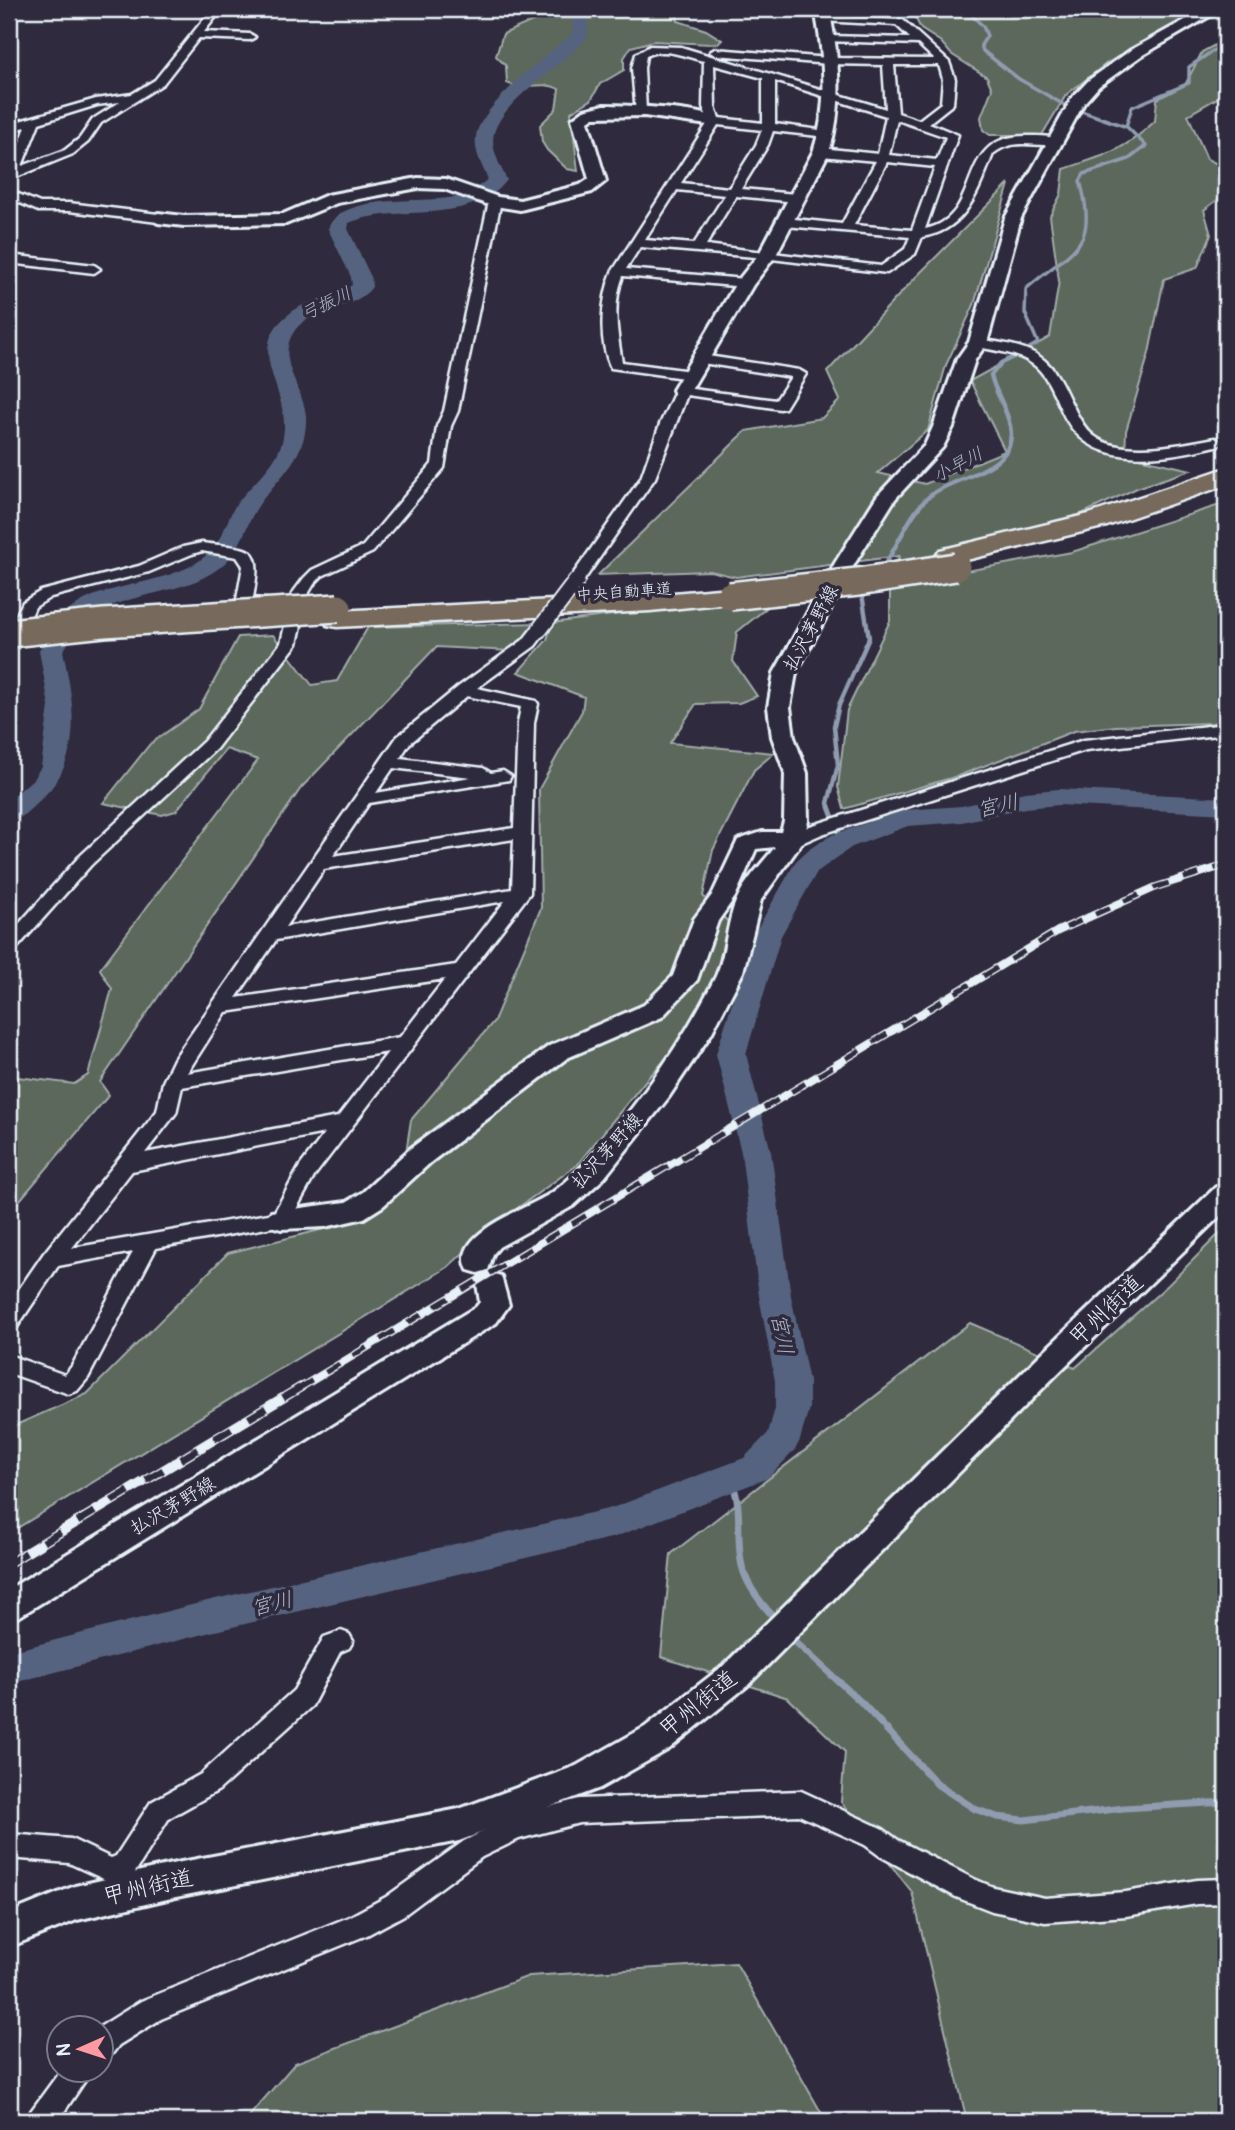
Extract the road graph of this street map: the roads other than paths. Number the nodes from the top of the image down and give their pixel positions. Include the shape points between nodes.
1 (217, 9) edge
2 (1215, 9) edge
3 (824, 14) edge
4 (197, 35) junction
5 (250, 37) dead end
6 (828, 39) junction
7 (919, 41) junction
8 (671, 49) junction
9 (709, 60) junction
10 (829, 61) junction
11 (888, 62) junction
12 (944, 62) junction
13 (769, 77) junction
14 (832, 94) junction
15 (140, 95) junction
16 (640, 112) junction
17 (892, 115) junction
18 (34, 121) junction
19 (715, 121) junction
20 (921, 124) junction
21 (769, 127) junction
22 (9, 128) edge
23 (827, 134) junction
24 (1053, 142) junction
25 (821, 152) junction
26 (883, 158) junction
27 (943, 164) junction
28 (12, 174) edge
29 (674, 186) junction
30 (733, 192) junction
31 (9, 194) edge
32 (796, 198) junction
33 (495, 201) junction
34 (158, 218) joint
35 (785, 222) junction
36 (846, 228) junction
37 (916, 234) junction
38 (636, 243) junction
39 (698, 248) junction
40 (767, 255) junction
41 (9, 259) edge
42 (94, 269) dead end
43 (618, 272) junction
44 (745, 283) junction
45 (978, 343) junction
46 (691, 374) junction
47 (1215, 442) dead end
48 (1226, 476) edge
49 (1226, 493) edge
50 (202, 547) joint
51 (242, 553) joint
52 (953, 562) junction
53 (299, 601) junction
54 (337, 614) junction
55 (9, 622) edge
56 (9, 633) edge
57 (9, 646) edge
58 (464, 690) junction
59 (1226, 729) edge
60 (389, 762) junction
61 (526, 774) junction
62 (503, 776) junction
63 (363, 798) junction
64 (522, 832) junction
65 (791, 841) junction
66 (319, 864) junction
67 (522, 893) junction
68 (270, 935) junction
69 (9, 946) edge
70 (462, 970) junction
71 (220, 1007) junction
72 (407, 1042) junction
73 (173, 1082) junction
74 (347, 1122) junction
75 (128, 1164) junction
76 (1226, 1194) edge
77 (281, 1219) junction
78 (150, 1241) junction
79 (51, 1259) junction
80 (9, 1321) edge
81 (9, 1364) edge
82 (9, 1606) edge
83 (341, 1641) dead end
84 (466, 1837) junction
85 (9, 1846) edge
86 (1226, 1891) edge
87 (9, 1930) edge
88 (116, 2032) edge
89 (68, 2084) edge
90 (41, 2121) edge

1 - 4 street
2 - 24 main road, 払沢茅野線 via 1161,37 1094,83 1077,101
3 - 6 street
3 - 7 street via 899,22
4 - 5 street
4 - 15 street via 170,71
6 - 7 street
6 - 10 street
7 - 12 street
8 - 9 street
8 - 10 street
8 - 16 street via 641,54
9 - 13 street
9 - 19 street via 709,107
10 - 11 street
10 - 14 street
11 - 12 street
11 - 17 street
12 - 20 street via 949,79 947,104
13 - 14 street
13 - 21 street
14 - 17 street
14 - 23 street
15 - 18 street via 96,102
15 - 28 street via 97,121 69,152
16 - 19 street
16 - 33 main road via 592,111 580,119 598,176 594,185 520,205
17 - 20 street
17 - 26 street
18 - 22 street
18 - 28 street
19 - 21 street
19 - 29 street
20 - 27 street via 952,135
21 - 23 street
21 - 30 street
23 - 25 street
24 - 37 street via 1016,139 993,146 956,219 936,231
24 - 45 main road, 払沢茅野線 via 1013,218
25 - 26 street
25 - 32 street
26 - 27 street
26 - 36 street
27 - 37 street
29 - 30 street
29 - 38 street
30 - 32 street
30 - 39 street
31 - 34 street via 38,206
32 - 35 street
33 - 34 street via 446,184 418,183 333,199 286,219
33 - 53 street via 451,411 443,426 439,465 368,549 317,573
35 - 36 street
35 - 40 street
36 - 37 street
37 - 40 street via 908,254 883,270
38 - 39 street
38 - 43 street
39 - 40 street
40 - 44 street
41 - 42 street
43 - 44 street
43 - 46 street via 607,317 616,365
44 - 46 street
45 - 47 street via 1042,363 1078,429 1093,442 1141,451
45 - 65 main road, 払沢茅野線 via 966,359 933,447 887,496 785,673 779,707 783,737 796,773 796,821
46 - 46 street via 799,374 780,405
46 - 58 street, bridge via 648,478 577,580 529,643
48 - 52 highway, 中央自動車道 via 1098,520
49 - 52 highway, 中央自動車道 via 1112,532
50 - 51 street
50 - 55 street via 144,569 46,594 28,605 22,620
51 - 53 street via 251,566 248,603
52 - 54 highway, 中央自動車道, bridge via 858,583 729,590 650,603
53 - 69 street via 289,644 210,745 86,861
54 - 56 highway, 中央自動車道, bridge via 104,623
54 - 57 highway, 中央自動車道
58 - 60 street via 403,741
58 - 61 street via 530,704
59 - 65 street via 1084,745
60 - 62 street
60 - 63 street
61 - 62 street
61 - 64 street
62 - 63 street
63 - 66 street
64 - 66 street
64 - 67 street
65 - 77 street via 746,845 723,897 706,919 684,981 653,1011 558,1052 354,1211
65 - 82 street, 払沢茅野線 via 749,899 730,972 698,1034 659,1091 593,1171 563,1199 489,1240 479,1251 495,1305 486,1315
66 - 68 street
67 - 68 street
67 - 70 street
68 - 71 street
70 - 71 street
70 - 72 street
71 - 73 street
72 - 73 street
72 - 74 street
73 - 75 street via 166,1113
74 - 75 street
74 - 77 street via 307,1171
75 - 79 street
76 - 84 street, 甲州街道 via 735,1676 657,1738
77 - 78 street
78 - 79 street
78 - 81 street via 69,1385
79 - 80 street
83 - 85 street via 332,1644 303,1698 210,1782 160,1810 125,1865 110,1870 71,1851
84 - 86 street via 579,1811 801,1803 965,1888 1045,1910
84 - 87 street, 甲州街道 via 176,1880 75,1903
84 - 88 street via 395,1906 358,1926 151,2010
89 - 90 street

